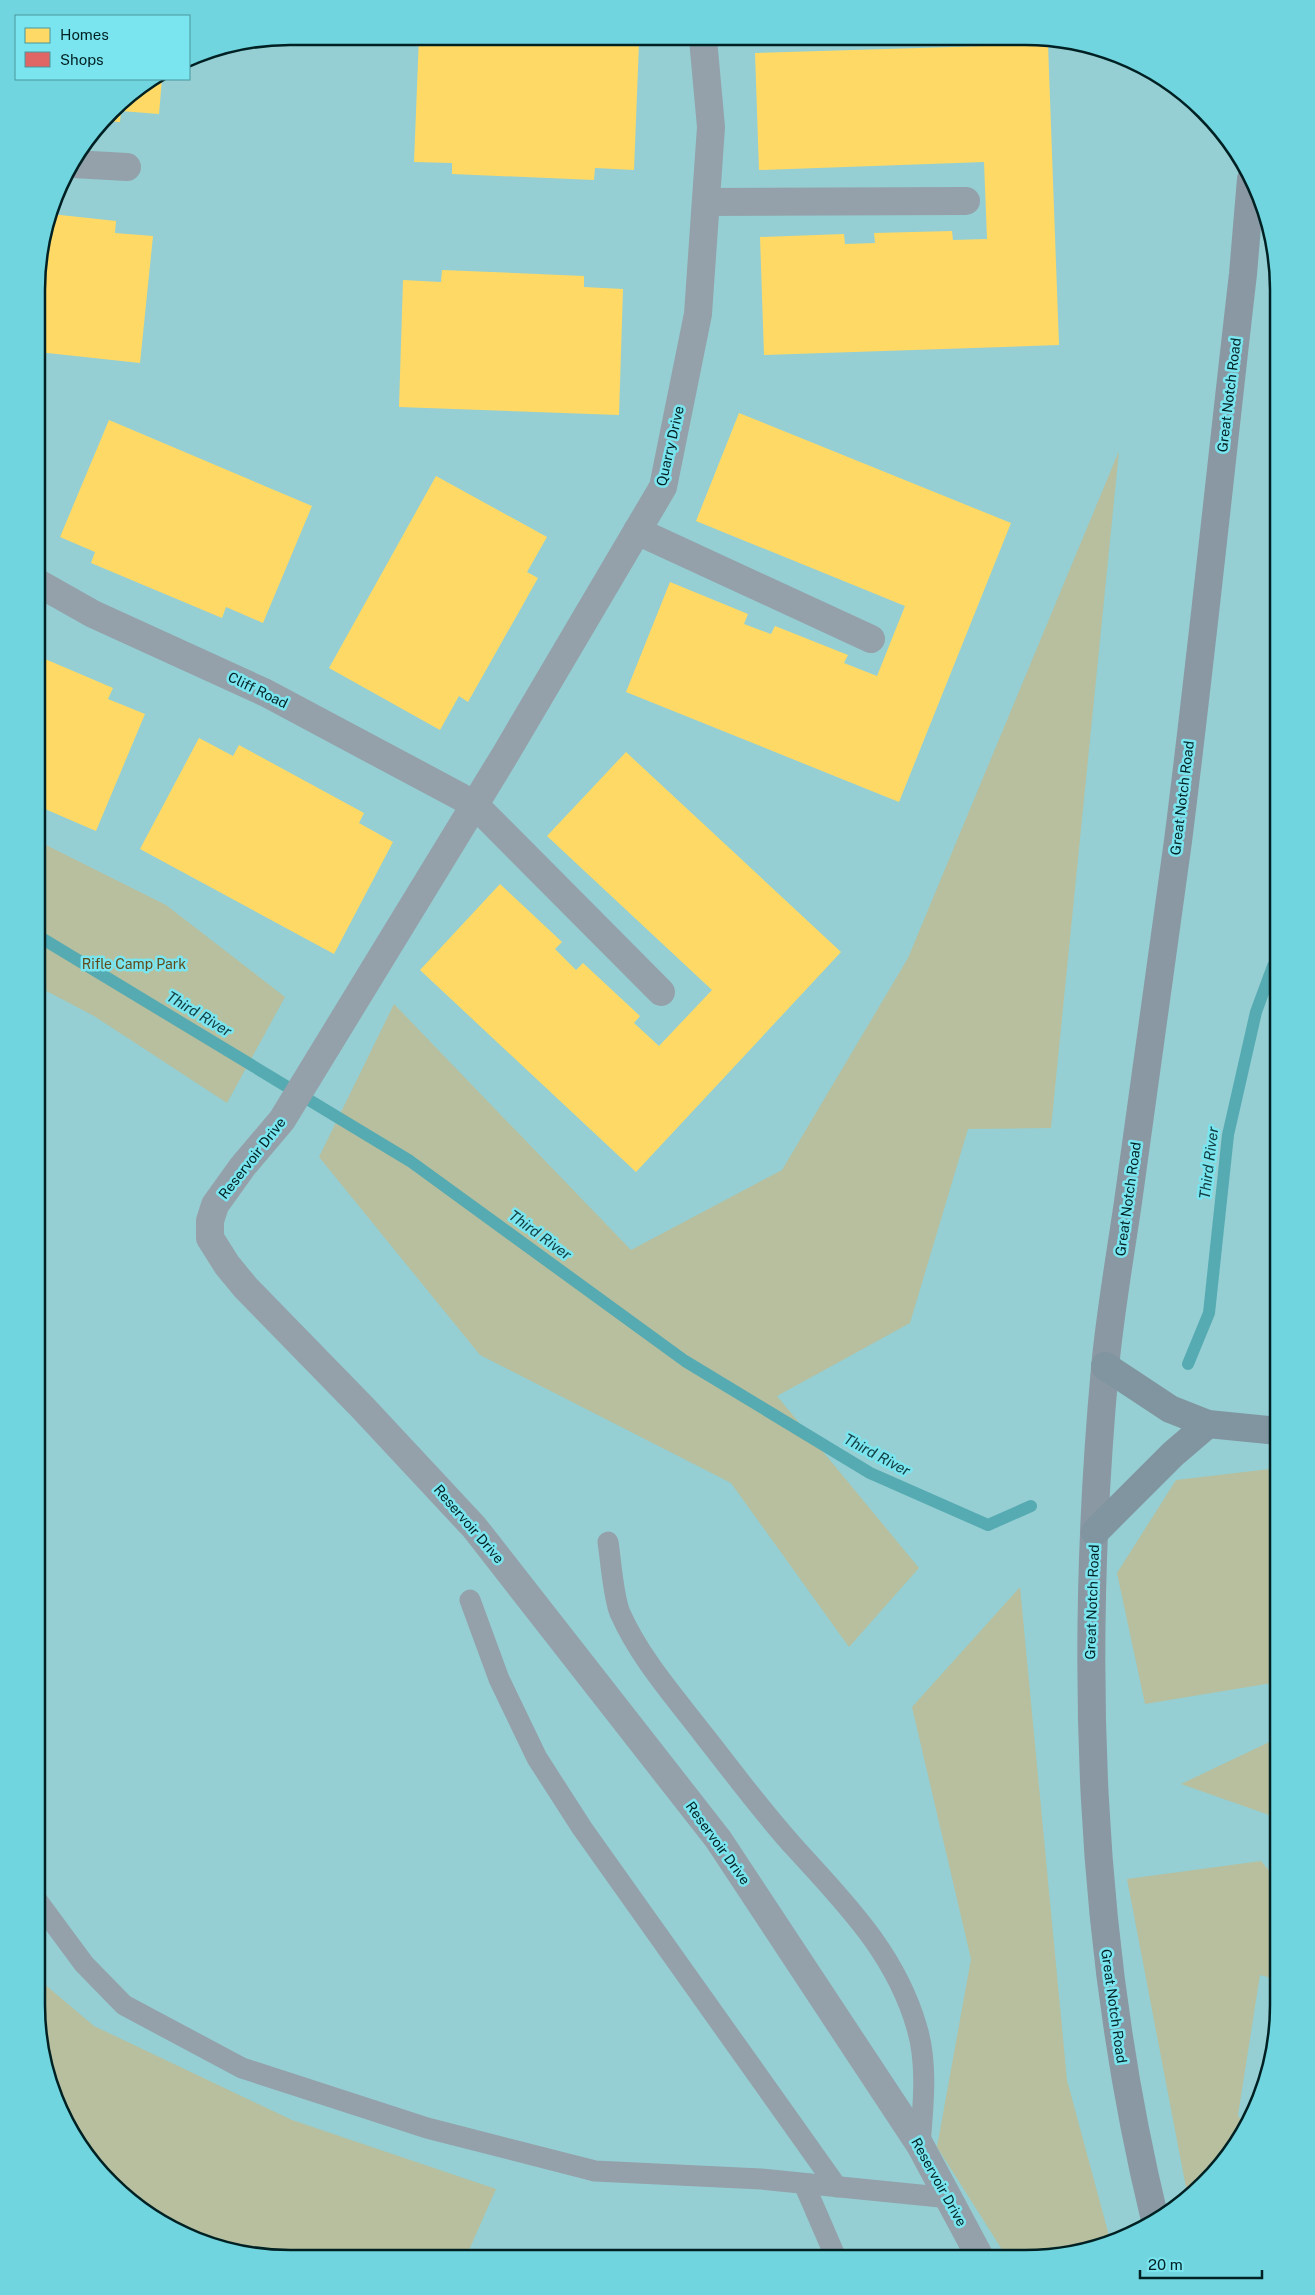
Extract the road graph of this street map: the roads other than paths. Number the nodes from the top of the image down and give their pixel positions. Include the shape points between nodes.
1 (704, 45) edge
2 (80, 164) edge
3 (127, 167) dead end
4 (1250, 193) edge
5 (966, 200) dead end
6 (706, 202) junction
7 (637, 531) junction
8 (45, 587) edge
9 (871, 639) dead end
10 (474, 804) junction
11 (661, 992) dead end
12 (1105, 1366) junction
13 (1208, 1424) junction
14 (1270, 1430) edge
15 (1095, 1532) junction
16 (608, 1542) dead end
17 (470, 1600) dead end
18 (45, 1911) edge
19 (920, 2145) junction
20 (804, 2184) junction
21 (837, 2187) junction
22 (950, 2198) junction
23 (1153, 2214) edge
24 (833, 2250) edge
25 (976, 2250) edge

1 - 6 street, Quarry Drive via 711,127
2 - 3 street
4 - 12 street, Great Notch Road via 1177,845
5 - 6 street
6 - 7 street, Quarry Drive via 698,314 663,487
7 - 9 street
7 - 10 street, Quarry Drive
8 - 10 street, Cliff Road via 93,614 266,693
10 - 11 street, Cliff Road
10 - 19 street, Reservoir Drive via 282,1120 242,1166 215,1205 210,1221 210,1238 246,1288 442,1492 515,1577 718,1839
12 - 13 highway via 1170,1409
12 - 15 street, Great Notch Road
13 - 14 highway
13 - 15 highway
15 - 23 street, Great Notch Road via 1090,1634 1090,1738 1096,1841 1105,1944 1119,2046
16 - 19 lane via 619,1610 640,1652 794,1848 841,1896 890,1962 906,1994 918,2030 923,2066
17 - 21 lane via 499,1679 537,1758 582,1828
18 - 20 lane via 84,1964 124,2004 242,2068 427,2128 595,2172 761,2179
19 - 22 street, Reservoir Drive
20 - 21 lane
20 - 24 lane
21 - 22 lane
22 - 25 street, Reservoir Drive

